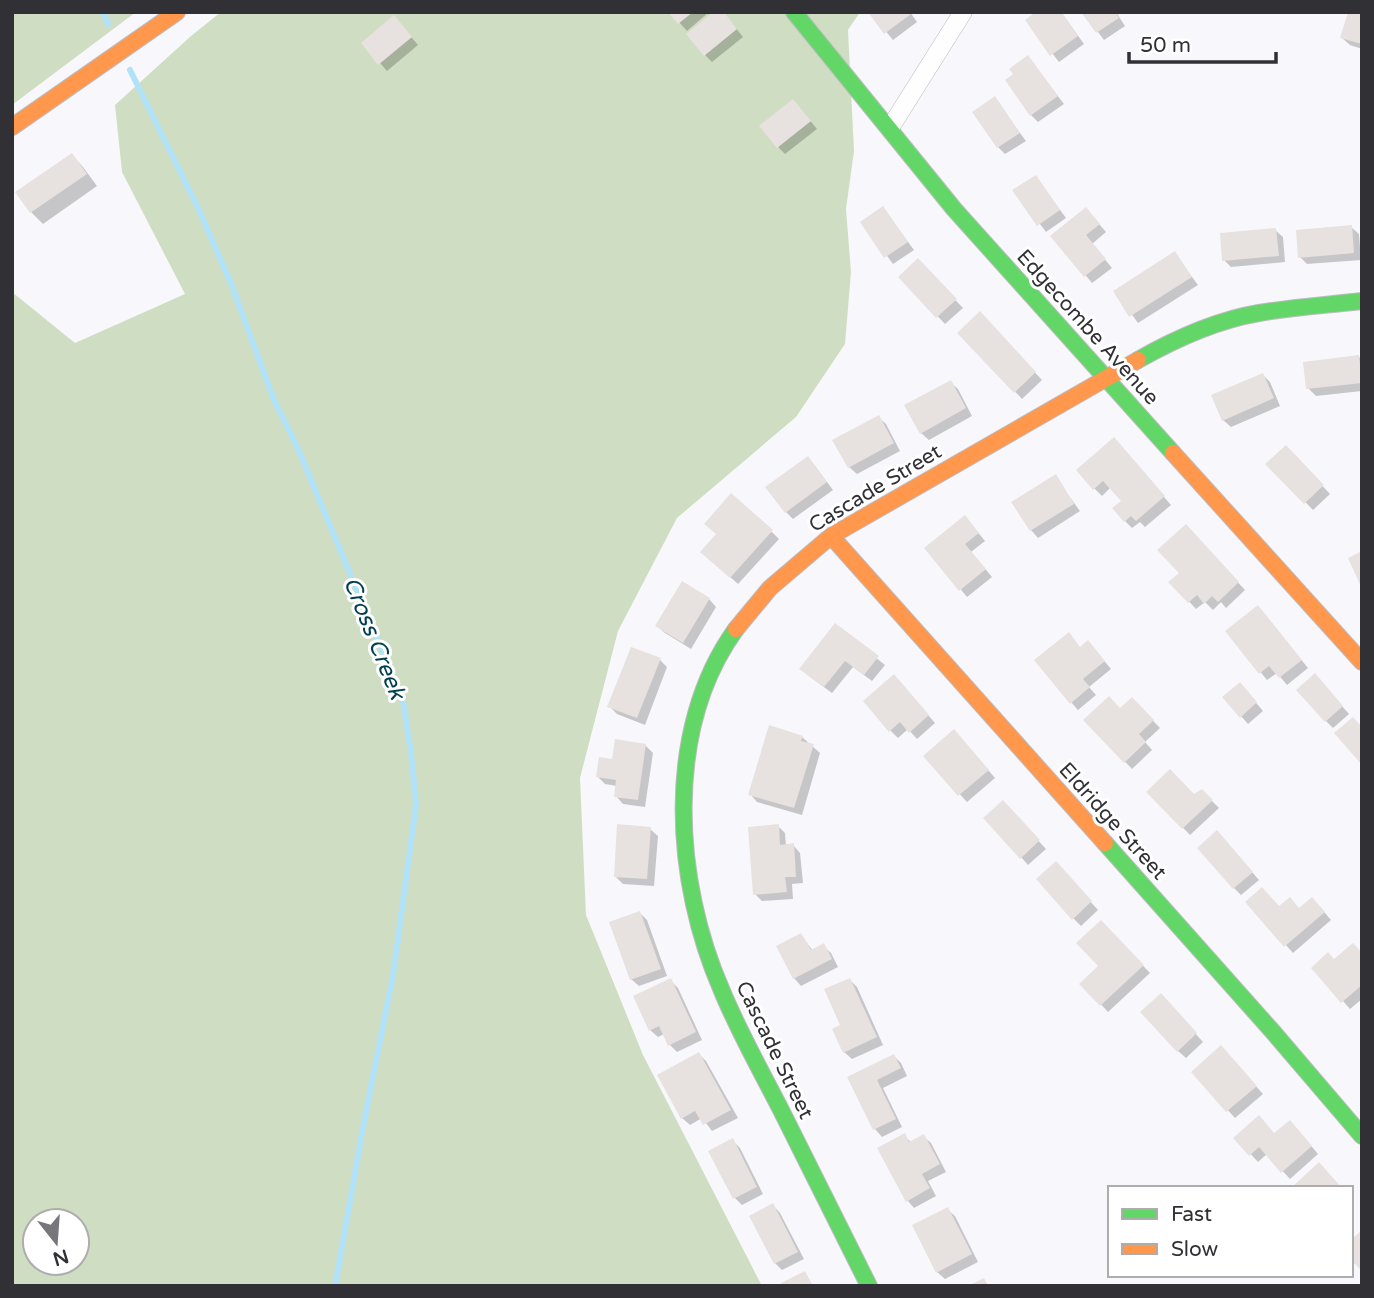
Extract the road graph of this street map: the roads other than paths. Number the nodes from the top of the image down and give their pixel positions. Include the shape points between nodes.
1 (177, 12) edge
2 (794, 12) edge
3 (963, 12) edge
4 (12, 127) edge
5 (890, 128) junction
6 (1362, 301) edge
7 (1105, 378) junction
8 (831, 536) junction
9 (1358, 652) edge
10 (1362, 1136) edge
11 (869, 1286) edge

1 - 4 street
2 - 5 street, Edgecombe Avenue
3 - 5 street
5 - 7 street, Edgecombe Avenue via 954,209
6 - 7 street, Cascade Street via 1233,319 1170,342
7 - 8 street, Cascade Street
7 - 9 street, Edgecombe Avenue
8 - 10 street, Eldridge Street
8 - 11 street, Cascade Street via 800,559 745,617 704,686 692,724 684,831 695,911 721,990

